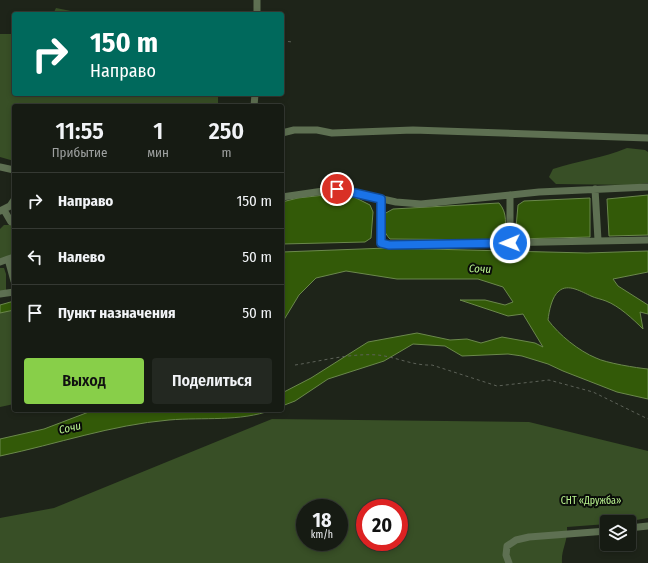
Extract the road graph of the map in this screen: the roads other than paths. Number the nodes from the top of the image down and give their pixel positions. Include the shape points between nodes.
1 (257, 0) edge
2 (256, 12) edge
3 (284, 132) edge
4 (648, 138) edge
5 (0, 167) edge
6 (12, 170) edge
7 (648, 187) edge
8 (595, 189) junction
9 (510, 195) junction
10 (284, 197) edge
11 (381, 199) junction
12 (12, 202) edge
13 (2, 211) edge
14 (12, 222) edge
15 (598, 240) junction
16 (648, 240) edge
17 (510, 243) junction
18 (11, 258) edge
19 (0, 262) edge
20 (12, 292) edge
21 (0, 294) edge
22 (648, 526) edge
23 (636, 527) edge
24 (600, 532) edge
25 (509, 563) edge

1 - 2 street
3 - 4 street via 294,130 332,133 413,130
5 - 6 street
7 - 8 street
8 - 9 street
8 - 15 street
9 - 11 street via 421,204
9 - 17 street
10 - 11 street via 337,189
11 - 17 street via 381,243
12 - 13 street
13 - 14 street
15 - 16 street
15 - 17 street
18 - 19 street
20 - 21 street
22 - 23 street
24 - 25 street via 516,540 507,546 506,555

